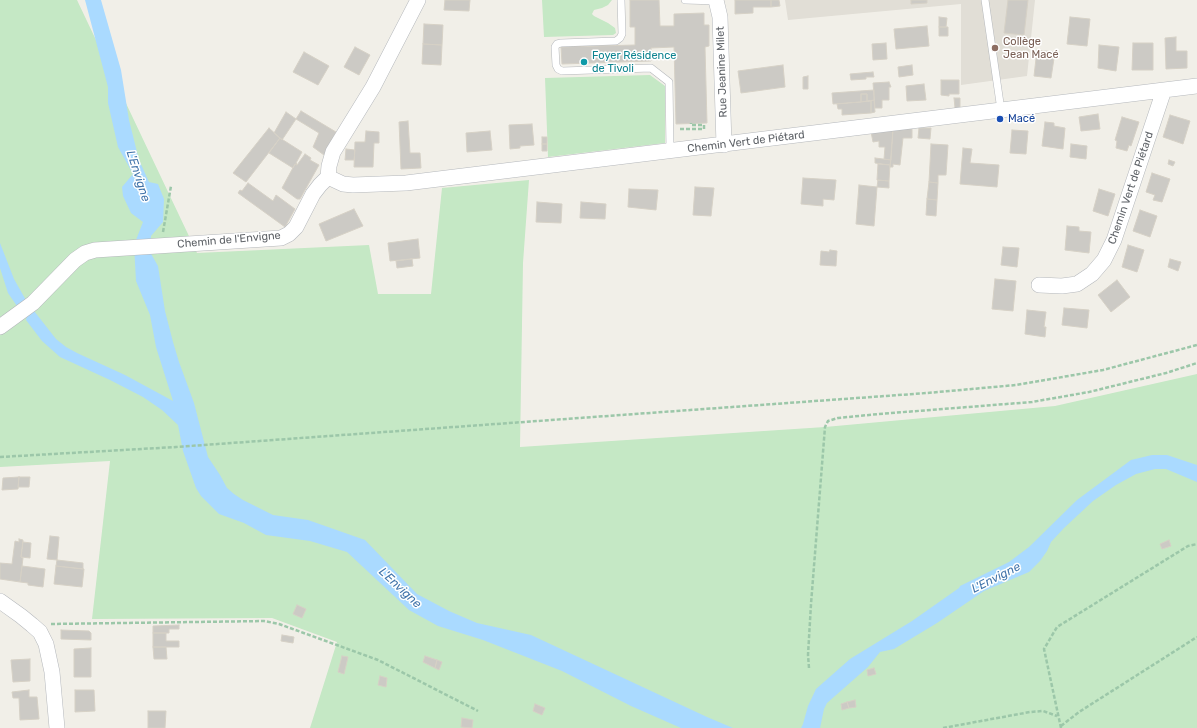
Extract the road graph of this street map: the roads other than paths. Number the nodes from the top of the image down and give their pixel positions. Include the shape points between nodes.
1 (418, 0) edge
2 (621, 0) edge
3 (685, 0) edge
4 (986, 0) edge
5 (717, 1) edge
6 (1197, 86) edge
7 (1164, 90) junction
8 (1001, 110) junction
9 (724, 145) junction
10 (670, 151) junction
11 (328, 178) junction
12 (1040, 284) dead end
13 (0, 327) edge
14 (0, 601) edge
15 (57, 728) edge

1 - 11 street via 373,87 333,152
2 - 10 lane via 622,34 616,42 556,44 556,64 562,71 651,68 669,82
3 - 5 lane
4 - 8 lane
5 - 9 street, Rue Jeanine Milet via 720,17
6 - 7 street, Chemin Vert de Piétard
7 - 8 street, Chemin Vert de Piétard
7 - 12 street, Chemin Vert de Piétard via 1114,240 1104,260 1092,274 1077,284
8 - 9 street, Chemin Vert de Piétard
9 - 10 street, Chemin Vert de Piétard
10 - 11 street, Chemin Vert de Piétard via 406,183 353,185
11 - 13 street, Chemin de l'Envigne via 313,194 296,227 281,238 95,250 85,253 33,303
14 - 15 street via 36,628 46,644 50,658

